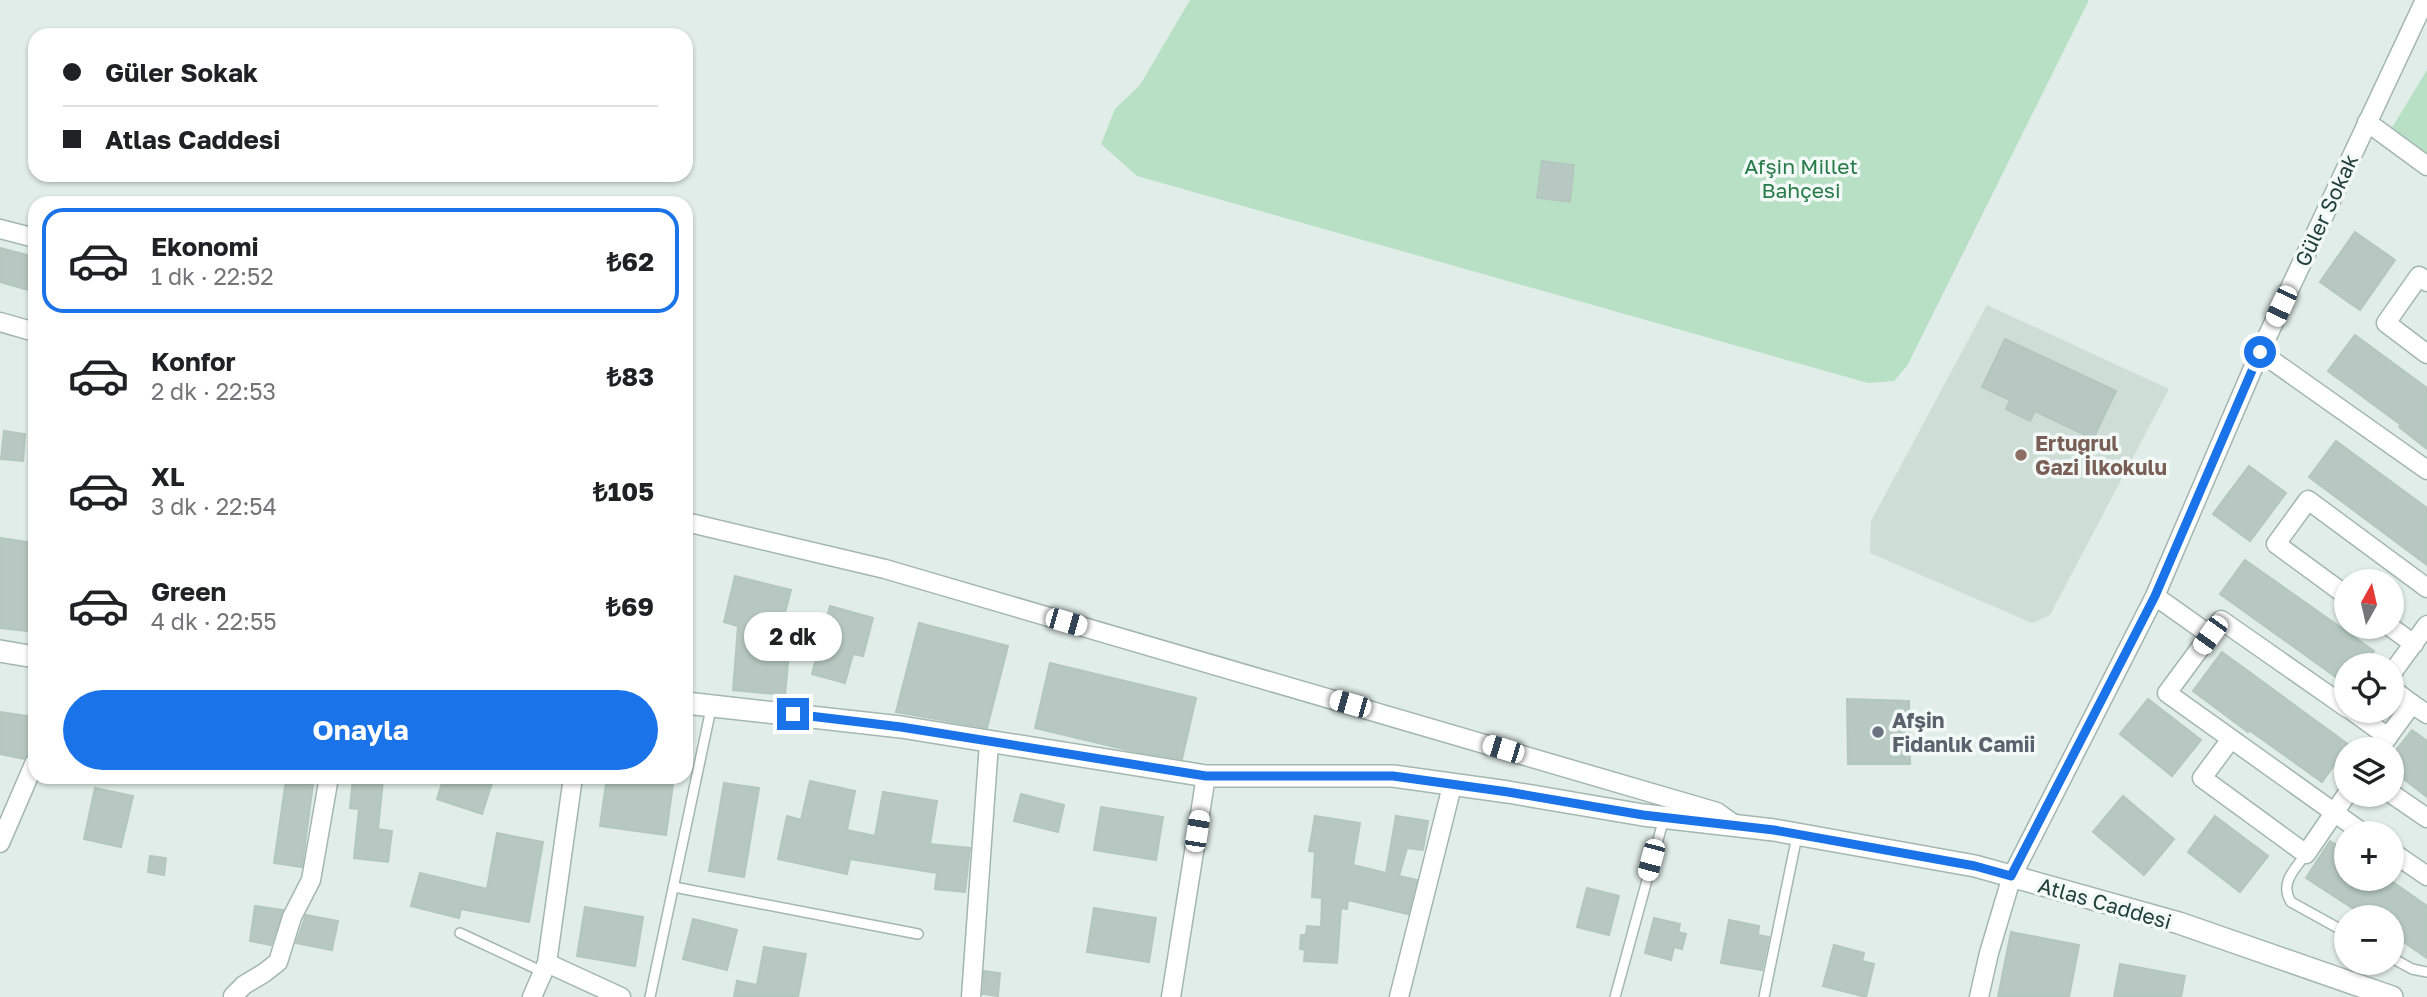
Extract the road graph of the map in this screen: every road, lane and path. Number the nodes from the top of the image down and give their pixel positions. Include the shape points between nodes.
1 (2425, 0) edge
2 (2367, 122) junction
3 (2427, 166) edge
4 (0, 229) edge
5 (28, 236) edge
6 (2427, 282) edge
7 (0, 322) edge
8 (28, 330) edge
9 (2260, 352) junction
10 (2427, 354) edge
11 (2427, 470) edge
12 (693, 524) edge
13 (2400, 569) edge
14 (2404, 572) edge
15 (2334, 586) edge
16 (2427, 589) edge
17 (2155, 596) junction
18 (2427, 625) edge
19 (2210, 635) junction
20 (2404, 637) edge
21 (2414, 644) junction
22 (0, 651) edge
23 (28, 656) edge
24 (2404, 657) edge
25 (2404, 698) edge
26 (2334, 699) edge
27 (693, 703) edge
28 (712, 704) junction
29 (2412, 704) junction
30 (2427, 714) edge
31 (2363, 723) edge
32 (2378, 737) edge
33 (2388, 737) edge
34 (2231, 739) junction
35 (989, 743) junction
36 (1206, 776) junction
37 (28, 778) edge
38 (328, 784) edge
39 (572, 784) edge
40 (1452, 786) junction
41 (2404, 802) edge
42 (2338, 807) edge
43 (2334, 813) junction
44 (1664, 818) junction
45 (2427, 818) edge
46 (2346, 821) edge
47 (1735, 825) junction
48 (1798, 834) junction
49 (0, 843) edge
50 (2306, 854) junction
51 (2404, 860) edge
52 (2011, 876) junction
53 (2427, 876) edge
54 (674, 887) junction
55 (2334, 926) edge
56 (460, 933) dead end
57 (918, 934) dead end
58 (2404, 965) edge
59 (545, 967) junction
60 (2427, 972) edge
61 (233, 996) edge
62 (532, 997) edge
63 (621, 997) edge
64 (650, 997) edge
65 (971, 997) edge
66 (1171, 997) edge
67 (1399, 997) edge
68 (1615, 997) edge
69 (1764, 997) edge
70 (1979, 997) edge
71 (2392, 997) edge

1 - 2 street, Güler Sokak
2 - 3 street
2 - 9 street, Güler Sokak
4 - 5 street
6 - 10 street via 2419,276 2386,323
7 - 8 street
9 - 11 street
9 - 17 street, Güler Sokak
12 - 47 street via 899,573 1681,801 1717,812
13 - 15 street via 2308,500 2276,544
14 - 16 street
17 - 19 street
17 - 52 street, Güler Sokak
18 - 21 street
19 - 26 street via 2221,620
19 - 34 street via 2167,693
20 - 21 street
21 - 24 street
22 - 23 street
25 - 29 street
27 - 28 street, Atlas Caddesi
28 - 35 street, Atlas Caddesi via 901,727
28 - 54 lane
29 - 30 street
29 - 33 street
31 - 32 street
34 - 43 street
34 - 50 street via 2202,778
35 - 36 street, Atlas Caddesi
35 - 65 street
36 - 40 street, Atlas Caddesi via 1393,776
36 - 66 street
37 - 49 street
38 - 61 street via 311,880 292,917 278,962
39 - 59 street
40 - 44 street, Atlas Caddesi
40 - 67 street
41 - 45 street
42 - 43 street
43 - 46 street
43 - 50 street
44 - 47 street, Atlas Caddesi
44 - 68 lane
47 - 48 street, Atlas Caddesi
48 - 52 street, Atlas Caddesi
48 - 69 lane
50 - 55 lane via 2287,880 2288,897
51 - 53 street
52 - 70 street, Güler Sokak
52 - 71 street, Atlas Caddesi via 2179,923
54 - 57 lane
54 - 64 lane
56 - 59 lane
58 - 60 lane
59 - 62 street
59 - 63 street

